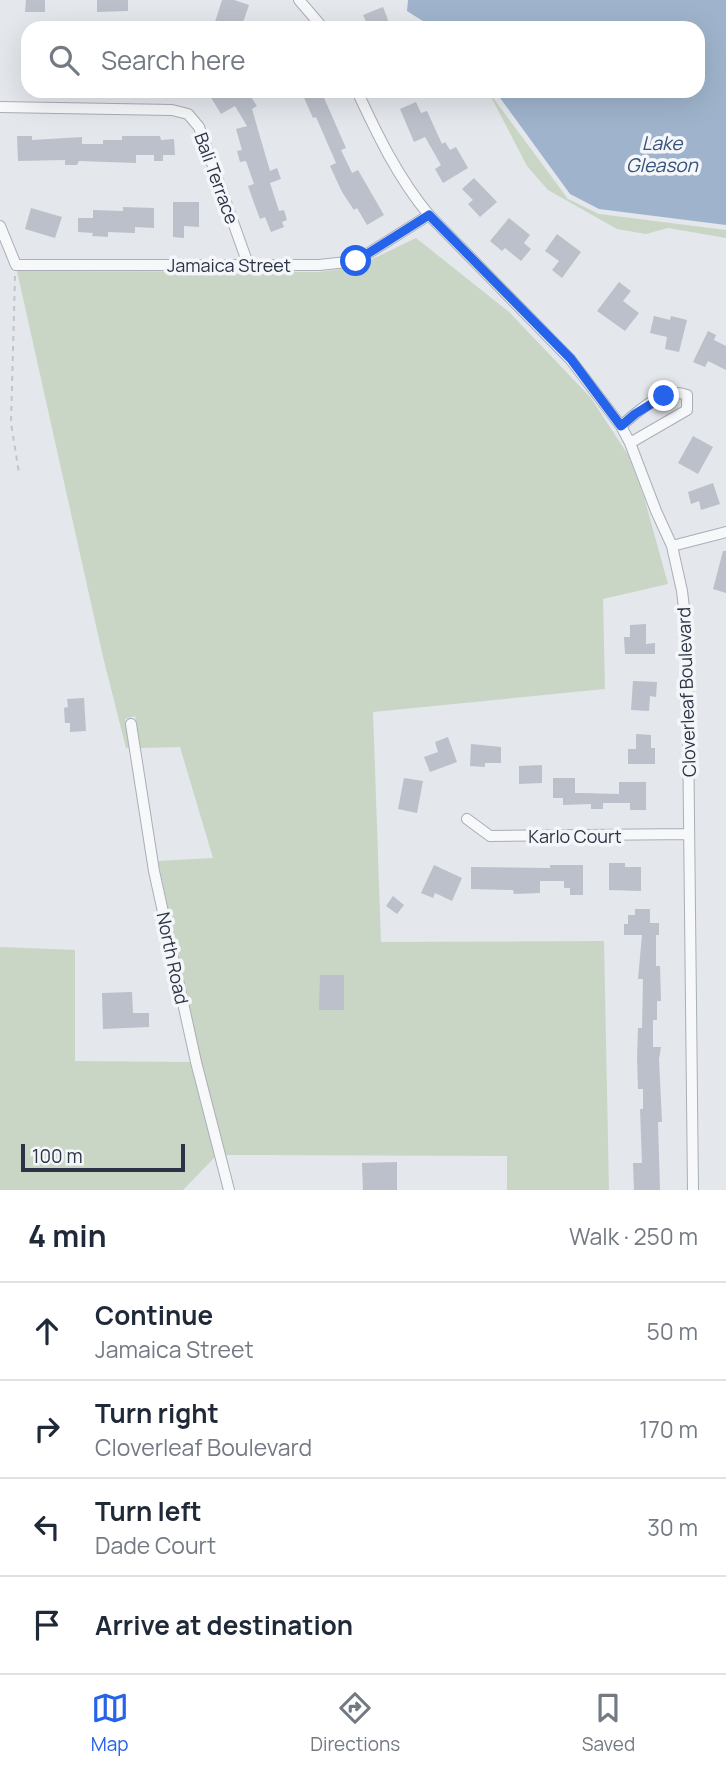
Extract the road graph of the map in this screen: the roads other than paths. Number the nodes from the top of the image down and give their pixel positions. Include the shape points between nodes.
1 (299, 0) edge
2 (317, 21) edge
3 (360, 98) edge
4 (0, 107) edge
5 (429, 215) junction
6 (0, 226) edge
7 (248, 264) junction
8 (621, 426) junction
9 (631, 443) junction
10 (726, 532) edge
11 (672, 546) junction
12 (131, 724) dead end
13 (467, 819) dead end
14 (689, 834) junction
15 (229, 1190) edge
16 (693, 1190) edge

1 - 2 street
3 - 5 street, Cloverleaf Boulevard via 410,191
4 - 7 street, Bali Terrace via 188,114 199,127
5 - 7 street, Jamaica Street via 356,261
5 - 8 street, Cloverleaf Boulevard via 571,359
6 - 7 street, Jamaica Street via 16,265
8 - 9 street, Cloverleaf Boulevard
8 - 9 street via 664,396 687,395 687,410
9 - 11 street, Cloverleaf Boulevard
10 - 11 street
11 - 14 street, Cloverleaf Boulevard via 687,633
12 - 15 street, North Road via 154,871
13 - 14 street, Karlo Court via 490,836
14 - 16 street, Cloverleaf Boulevard

